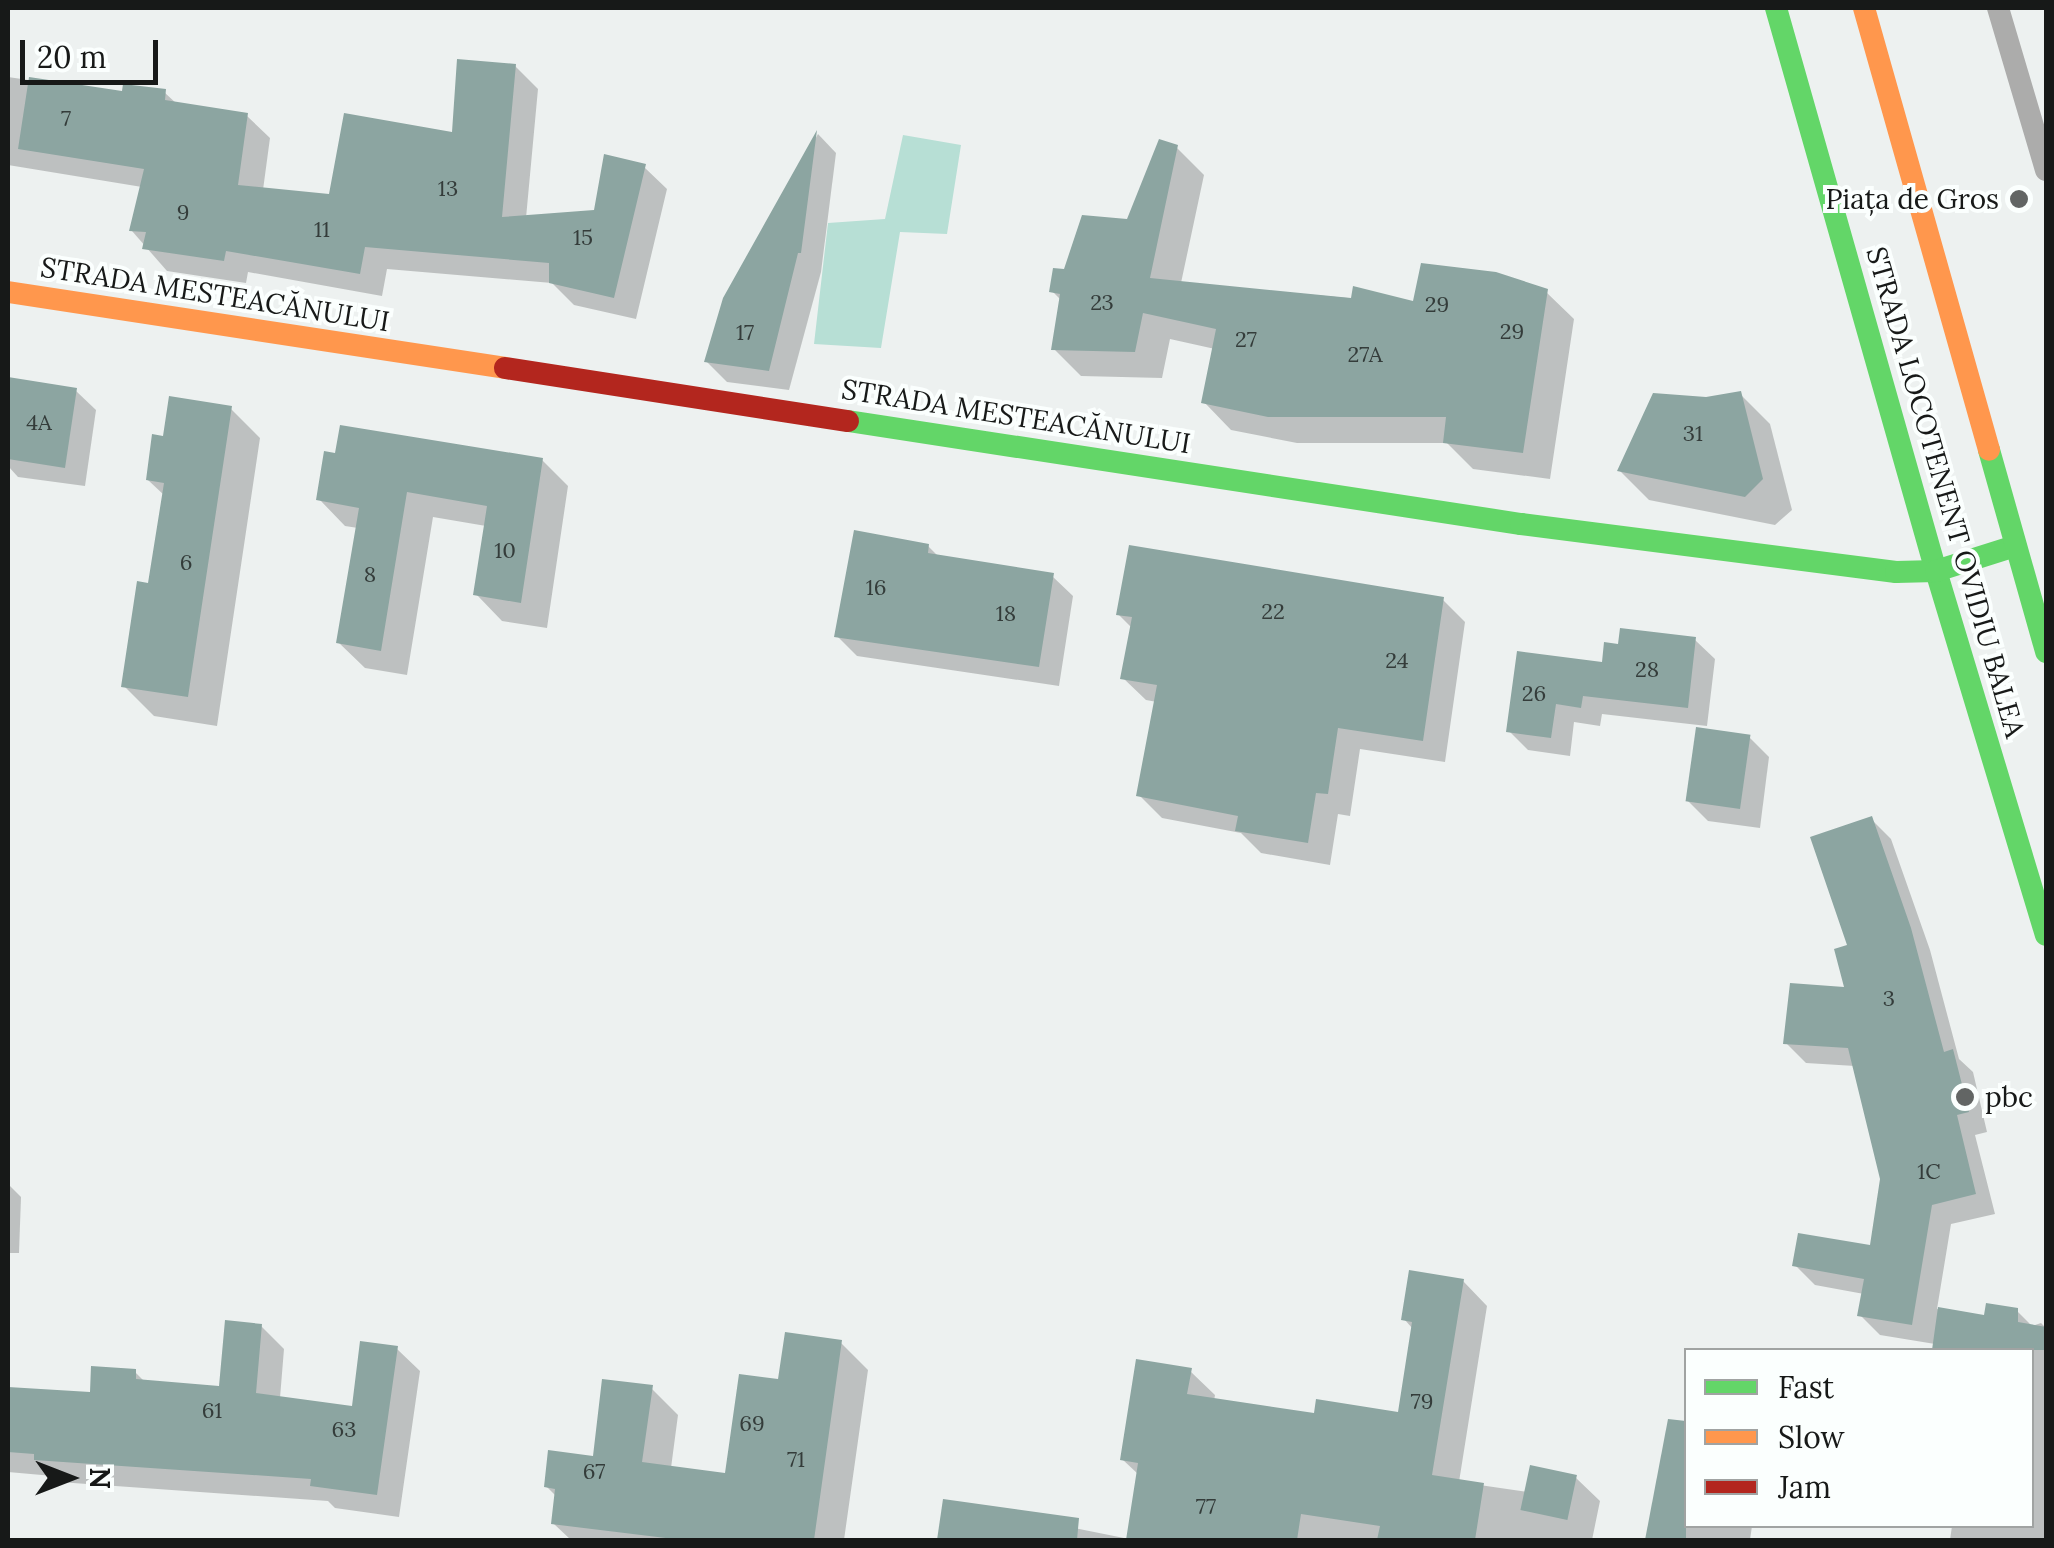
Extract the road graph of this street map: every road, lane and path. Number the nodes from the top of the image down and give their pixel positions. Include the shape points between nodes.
1 (1776, 8) edge
2 (1864, 8) edge
3 (1998, 8) edge
4 (2046, 170) edge
5 (8, 292) edge
6 (2014, 546) junction
7 (1936, 571) junction
8 (2046, 652) edge
9 (2046, 935) edge

1 - 7 street, STRADA LOCOTENENT OVIDIU BALEA
2 - 6 street, STRADA LOCOTENENT OVIDIU BALEA
3 - 4 lane
5 - 7 street, STRADA MESTEACĂNULUI via 1522,524 1833,565
6 - 7 street, STRADA MESTEACĂNULUI
6 - 8 street, STRADA LOCOTENENT OVIDIU BALEA
7 - 9 street, STRADA LOCOTENENT OVIDIU BALEA

